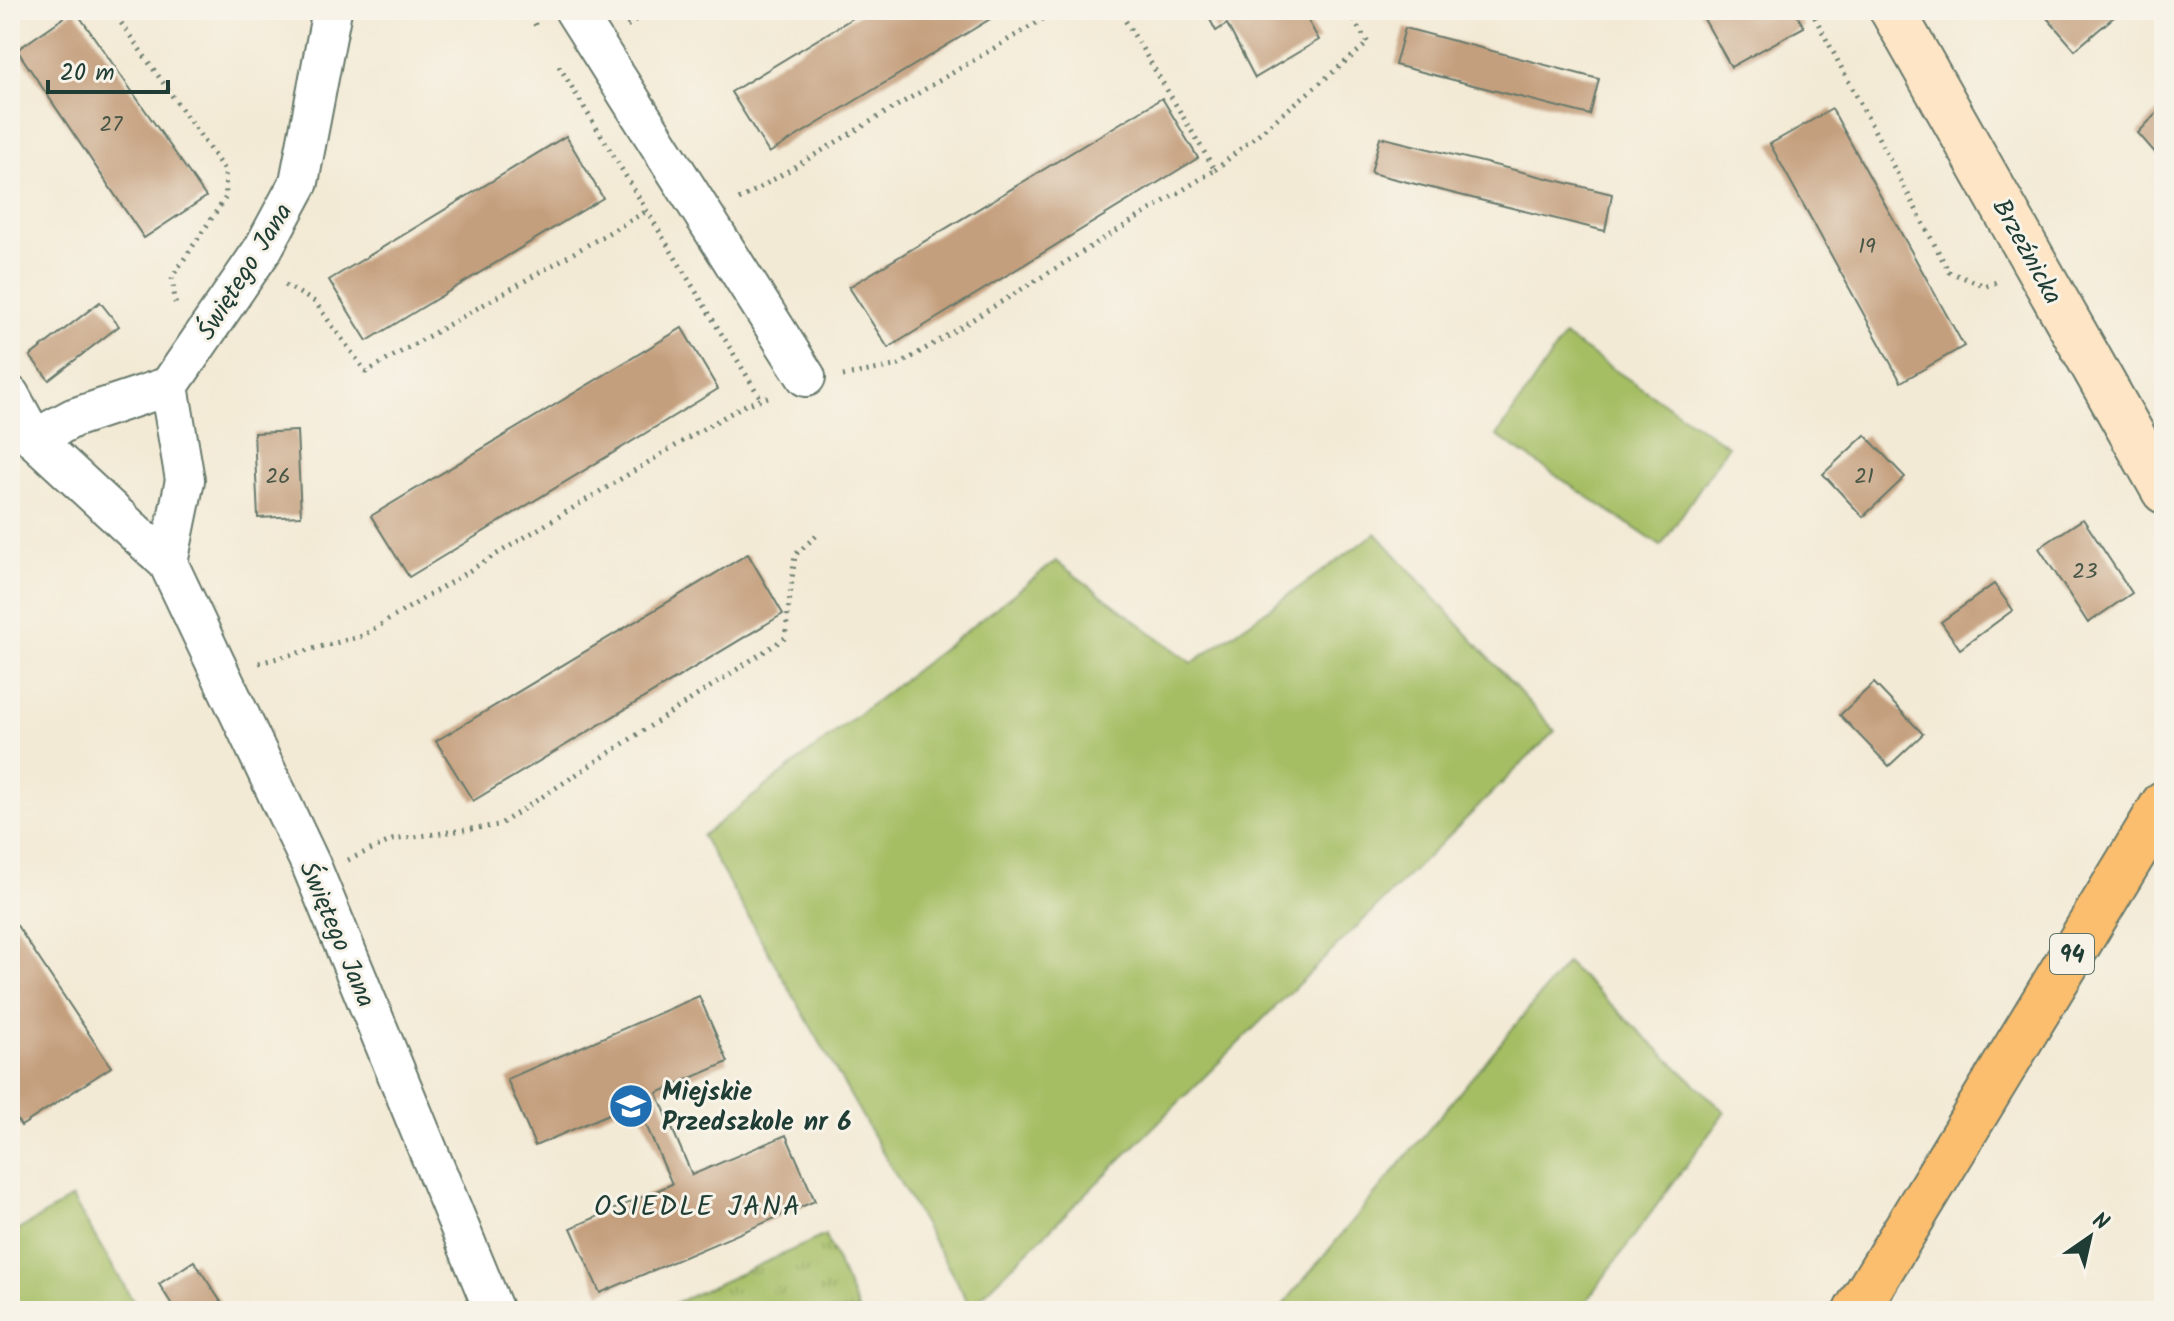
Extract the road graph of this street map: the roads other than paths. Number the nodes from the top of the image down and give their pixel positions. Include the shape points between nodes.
1 (332, 10) edge
2 (574, 10) edge
3 (1892, 10) edge
4 (804, 383) road end
5 (169, 386) junction
6 (10, 395) edge
7 (34, 439) junction
8 (2160, 510) edge
9 (168, 563) junction
10 (2164, 803) edge
11 (494, 1311) edge
12 (1856, 1311) edge

1 - 5 street, Świętego Jana via 299,182 263,249
2 - 4 street
3 - 8 street, Brzeźnicka
5 - 7 street via 73,418
5 - 9 street via 185,480
6 - 7 street, Świętego Jana
7 - 9 street, Świętego Jana
9 - 11 street, Świętego Jana via 315,875
10 - 12 main road, 94

